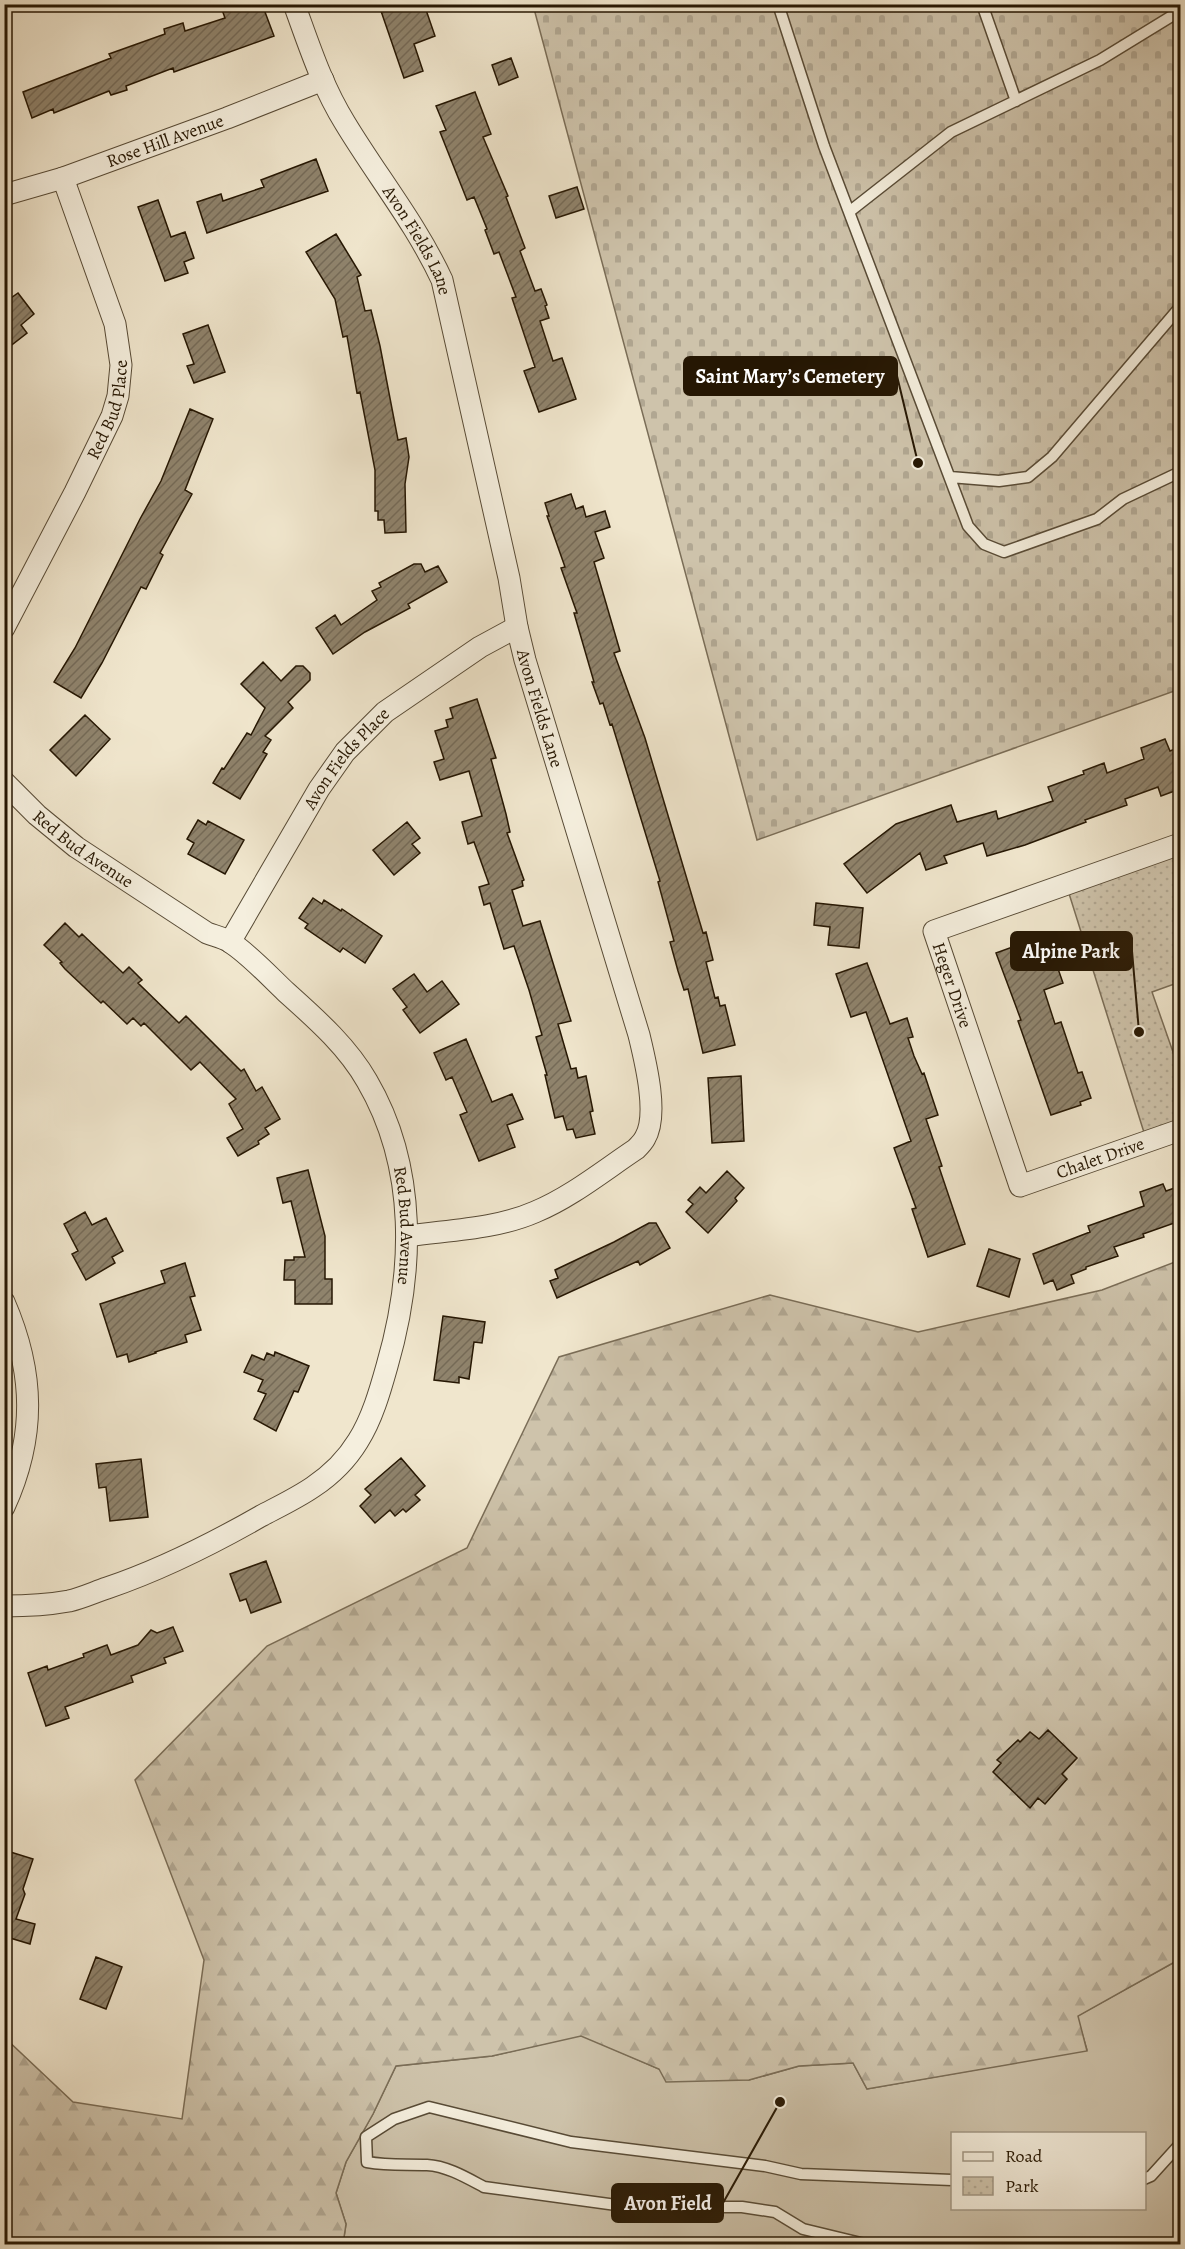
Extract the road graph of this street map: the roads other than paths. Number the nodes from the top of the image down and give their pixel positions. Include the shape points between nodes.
1 (294, 4) edge
2 (778, 4) edge
3 (982, 4) edge
4 (1180, 11) edge
5 (323, 80) junction
6 (1016, 101) junction
7 (63, 178) junction
8 (4, 195) edge
9 (849, 212) junction
10 (1180, 307) edge
11 (1180, 472) edge
12 (950, 477) junction
13 (517, 627) junction
14 (4, 628) edge
15 (4, 782) edge
16 (1180, 844) edge
17 (230, 942) junction
18 (1180, 1130) edge
19 (1020, 1186) joint
20 (408, 1236) junction
21 (4, 1302) edge
22 (4, 1507) edge
23 (4, 1606) edge
24 (1180, 2144) edge
25 (1146, 2179) edge
26 (951, 2180) edge
27 (866, 2244) edge

1 - 5 street, Avon Fields Lane
2 - 9 lane
3 - 6 lane
4 - 6 lane via 1100,60
5 - 7 street, Rose Hill Avenue
5 - 13 street, Avon Fields Lane via 344,121 430,253 442,280
6 - 9 lane via 951,132
7 - 8 street, Rose Hill Avenue
7 - 14 street, Red Bud Place via 115,324 122,365 118,396 85,473
9 - 12 lane
10 - 12 lane via 1052,457 1028,477 999,481
11 - 12 lane via 1123,499 1097,519 1004,552 984,544 968,525
13 - 17 street, Avon Fields Place via 480,647 385,712 345,752 319,789
13 - 20 street, Avon Fields Lane via 639,1035 649,1078 650,1125 636,1149 562,1199 533,1213 503,1222
15 - 17 street, Red Bud Avenue via 76,847 207,933
16 - 19 street, Heger Drive via 934,931
17 - 20 street, Red Bud Avenue via 317,1019 367,1080 393,1140
18 - 19 street, Chalet Drive
20 - 23 street, Red Bud Avenue via 405,1287 384,1376 368,1423 337,1467 312,1488 138,1578 72,1600
21 - 22 street via 24,1358 28,1389 24,1451
24 - 25 lane
26 - 27 lane via 801,2174 572,2142 429,2107 394,2119 366,2137 367,2162 430,2165 484,2187 620,2206 742,2207 774,2212 802,2229

